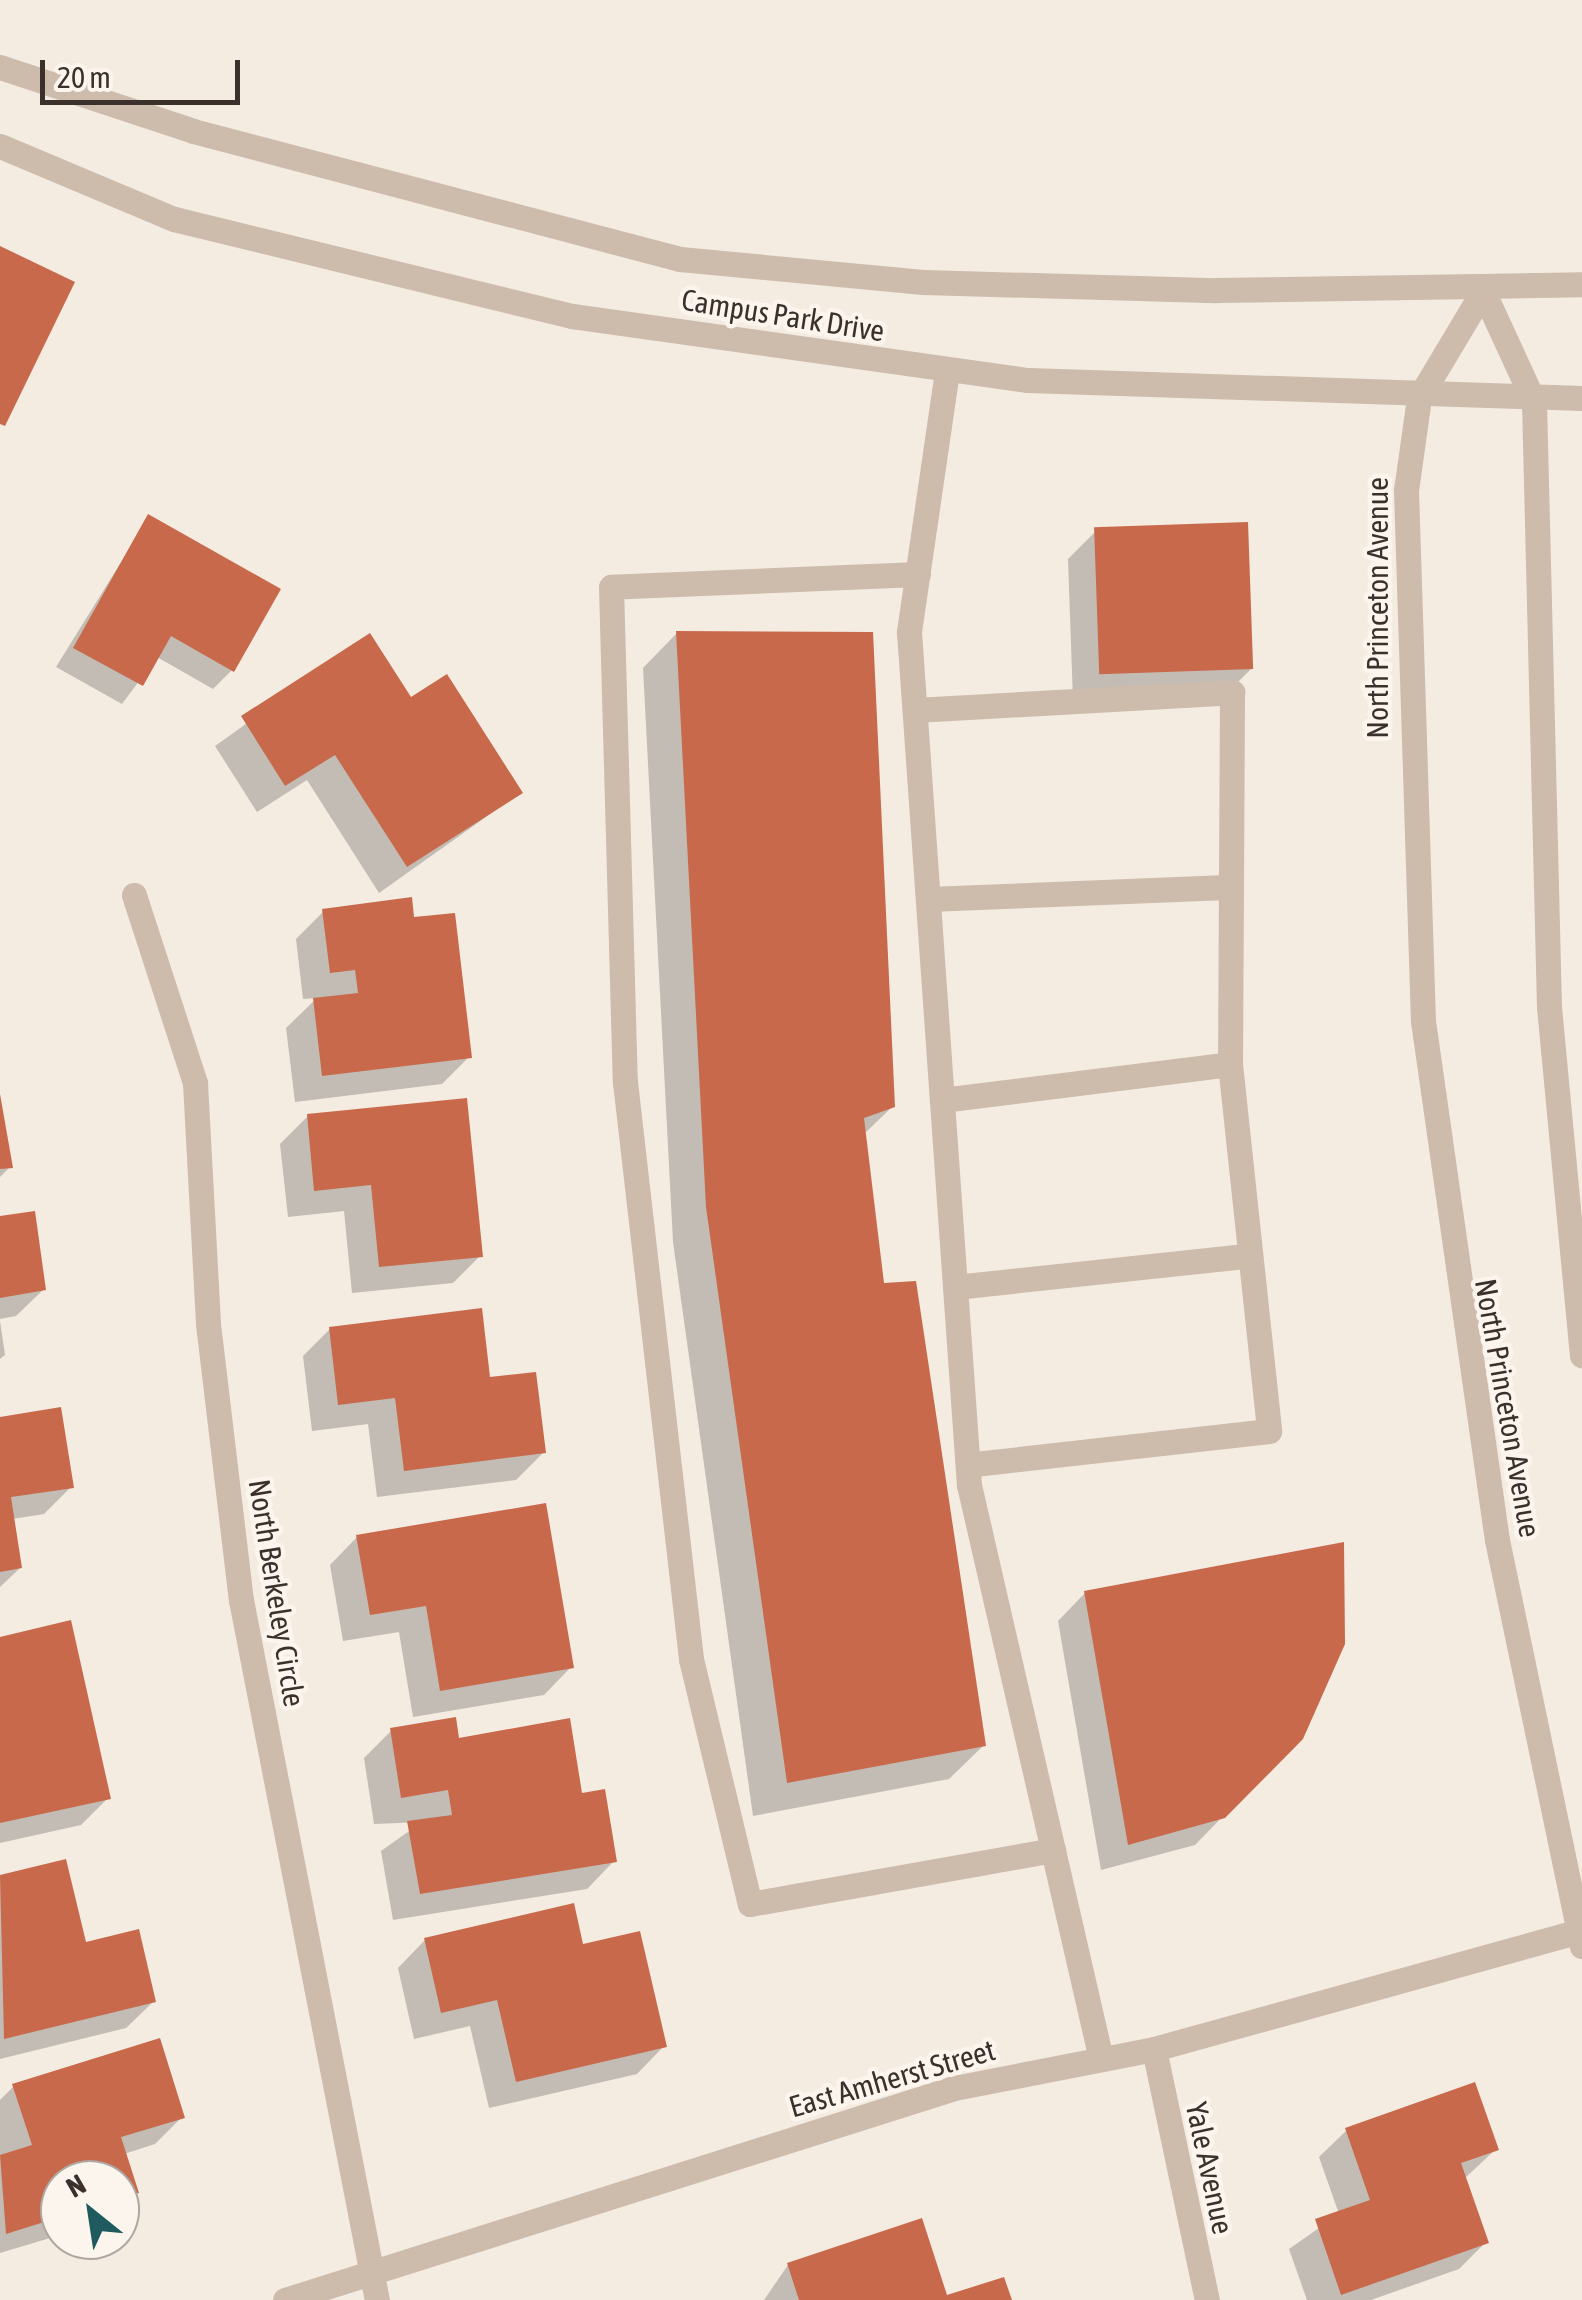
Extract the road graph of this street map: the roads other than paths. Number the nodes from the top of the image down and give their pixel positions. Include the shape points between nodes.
1 (0, 67) edge
2 (0, 146) edge
3 (1582, 284) edge
4 (1482, 291) junction
5 (947, 371) junction
6 (1418, 398) junction
7 (1582, 398) edge
8 (1534, 402) junction
9 (918, 574) junction
10 (915, 710) junction
11 (1227, 887) junction
12 (134, 895) dead end
13 (928, 899) junction
14 (1230, 1064) junction
15 (942, 1100) junction
16 (1247, 1256) junction
17 (955, 1287) junction
18 (1582, 1355) edge
19 (968, 1464) junction
20 (1053, 1850) junction
21 (1581, 1936) edge
22 (1154, 2049) junction
23 (1101, 2059) junction
24 (374, 2288) edge
25 (285, 2300) edge
26 (1207, 2300) edge

1 - 4 street, Campus Park Drive via 193,132 680,259 923,282
2 - 5 street, Campus Park Drive via 174,218 328,262 572,316
3 - 4 street, Campus Park Drive
4 - 6 street, North Princeton Avenue
4 - 8 street
5 - 6 street, Campus Park Drive
5 - 9 street
6 - 8 street, Campus Park Drive
6 - 21 street, North Princeton Avenue via 1406,490 1423,1021 1496,1540
7 - 8 street, Campus Park Drive
8 - 18 street via 1549,1007
9 - 10 street via 909,632
9 - 20 street via 611,587 625,1082 691,1659 750,1904
10 - 11 street via 1232,692
10 - 13 street
11 - 13 street
11 - 14 street
12 - 24 street, North Berkeley Circle via 195,1083 208,1324 241,1600
13 - 15 street
14 - 15 street
14 - 16 street
15 - 17 street
16 - 17 street
16 - 19 street via 1270,1430
17 - 19 street
19 - 20 street
20 - 23 street
21 - 22 street, East Amherst Street
22 - 23 street, East Amherst Street
22 - 26 street, Yale Avenue
23 - 24 street, East Amherst Street via 954,2088
24 - 25 street, East Amherst Street

